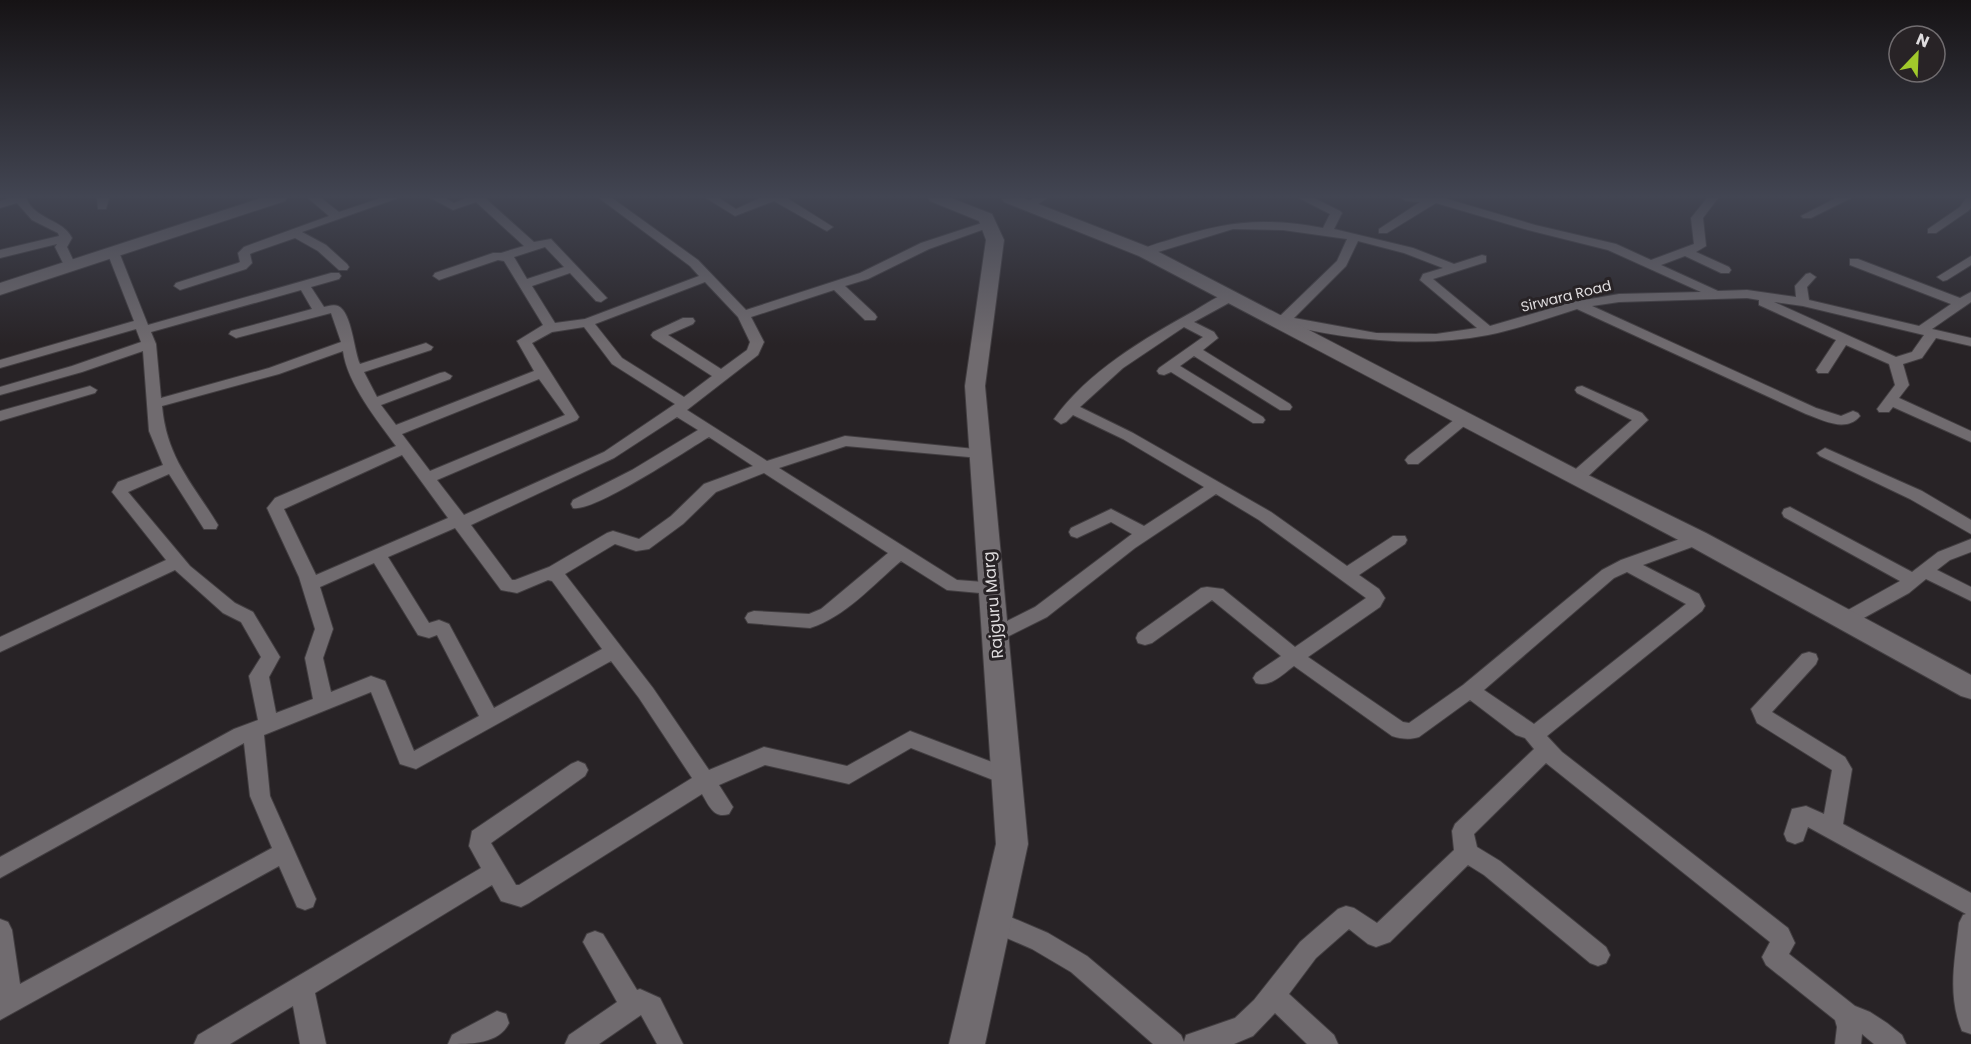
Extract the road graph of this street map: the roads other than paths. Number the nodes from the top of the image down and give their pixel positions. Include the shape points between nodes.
1 (30, 247) edge
2 (61, 247) edge
3 (129, 247) edge
4 (258, 247) edge
5 (320, 247) edge
6 (527, 247) edge
7 (552, 247) edge
8 (671, 247) edge
9 (924, 247) edge
10 (994, 247) edge
11 (1132, 247) edge
12 (1163, 247) edge
13 (1349, 247) edge
14 (1392, 247) edge
15 (1610, 247) edge
16 (1698, 247) edge
17 (113, 252) junction
18 (1145, 252) junction
19 (1687, 252) junction
20 (0, 254) edge
21 (504, 256) junction
22 (1482, 260) dead end
23 (1854, 262) dead end
24 (1652, 264) junction
25 (70, 266) junction
26 (1968, 266) edge
27 (572, 268) junction
28 (1455, 269) junction
29 (1725, 270) dead end
30 (439, 276) dead end
31 (707, 277) junction
32 (1810, 277) dead end
33 (1943, 277) dead end
34 (525, 284) junction
35 (304, 285) junction
36 (836, 285) junction
37 (180, 286) dead end
38 (0, 289) edge
39 (1716, 294) junction
40 (1747, 294) junction
41 (1231, 296) junction
42 (601, 298) dead end
43 (1966, 299) edge
44 (1803, 302) junction
45 (1578, 305) junction
46 (320, 311) junction
47 (744, 315) junction
48 (870, 317) dead end
49 (1279, 319) junction
50 (688, 321) dead end
51 (1183, 321) junction
52 (587, 323) junction
53 (143, 326) junction
54 (548, 328) junction
55 (1488, 331) junction
56 (1927, 332) junction
57 (236, 334) dead end
58 (1844, 338) junction
59 (1971, 342) edge
60 (150, 344) junction
61 (349, 344) junction
62 (426, 347) dead end
63 (1194, 350) junction
64 (1895, 362) junction
65 (0, 364) edge
66 (356, 370) junction
67 (1823, 370) dead end
68 (542, 373) junction
69 (445, 376) dead end
70 (722, 376) junction
71 (90, 390) dead end
72 (1582, 390) dead end
73 (0, 391) edge
74 (373, 403) junction
75 (154, 405) junction
76 (681, 407) junction
77 (1285, 407) dead end
78 (0, 416) edge
79 (1853, 416) dead end
80 (1464, 419) junction
81 (1258, 420) dead end
82 (709, 430) junction
83 (393, 432) junction
84 (1971, 437) edge
85 (404, 448) junction
86 (980, 453) junction
87 (1825, 453) dead end
88 (1413, 460) dead end
89 (767, 466) junction
90 (172, 468) junction
91 (428, 478) junction
92 (1576, 478) junction
93 (1215, 487) junction
94 (579, 504) dead end
95 (1790, 513) dead end
96 (460, 521) junction
97 (210, 525) dead end
98 (1971, 528) edge
99 (1077, 532) dead end
100 (1144, 534) junction
101 (1697, 539) junction
102 (1399, 540) dead end
103 (1971, 545) edge
104 (900, 552) junction
105 (378, 555) junction
106 (177, 562) junction
107 (1627, 564) junction
108 (553, 573) junction
109 (1346, 575) junction
110 (1919, 576) junction
111 (310, 584) junction
112 (991, 588) junction
113 (1971, 595) edge
114 (754, 618) dead end
115 (1845, 620) junction
116 (995, 635) junction
117 (1145, 638) dead end
118 (0, 645) edge
119 (614, 651) junction
120 (1293, 656) junction
121 (1809, 659) dead end
122 (1263, 678) dead end
123 (1971, 688) edge
124 (1470, 690) junction
125 (323, 702) junction
126 (490, 718) junction
127 (260, 726) junction
128 (1540, 742) junction
129 (578, 770) dead end
130 (1006, 776) junction
131 (705, 781) junction
132 (722, 807) dead end
133 (1832, 829) junction
134 (1795, 834) dead end
135 (284, 852) junction
136 (1466, 852) junction
137 (0, 868) edge
138 (494, 872) junction
139 (305, 899) dead end
140 (1971, 905) edge
141 (994, 921) junction
142 (1971, 922) edge
143 (0, 930) edge
144 (595, 942) dead end
145 (1598, 955) dead end
146 (302, 987) junction
147 (1274, 996) junction
148 (632, 1004) junction
149 (5, 1005) edge
150 (1849, 1017) junction
151 (1971, 1022) edge
152 (496, 1023) dead end
153 (207, 1044) edge
154 (313, 1044) edge
155 (462, 1044) edge
156 (578, 1044) edge
157 (670, 1044) edge
158 (967, 1044) edge
159 (1172, 1044) edge
160 (1195, 1044) edge
161 (1325, 1044) edge
162 (1848, 1044) edge
163 (1893, 1044) edge

1 - 20 street
2 - 25 street
3 - 17 street
4 - 37 street via 244,253 246,263 242,266
5 - 35 street via 339,272
6 - 21 street
7 - 27 street
8 - 31 street
9 - 36 street
10 - 86 street, Rajguru Marg via 975,386
11 - 18 street
12 - 18 street
13 - 49 street via 1342,263
14 - 28 street
15 - 24 street
16 - 19 street
17 - 25 street
17 - 53 street
18 - 41 street
19 - 24 street
19 - 29 street
21 - 30 street
21 - 34 street
22 - 28 street
23 - 43 street
24 - 39 street
25 - 38 street
26 - 33 street
27 - 34 street
27 - 42 street
28 - 55 street via 1425,280
31 - 47 street
31 - 52 street
32 - 44 street via 1801,286
34 - 54 street via 550,325
35 - 46 street
35 - 53 street
36 - 47 street
36 - 48 street
39 - 40 street, Sirwara Road
39 - 45 street, Sirwara Road via 1619,298
40 - 44 street, Sirwara Road
40 - 58 street
41 - 49 street
41 - 51 street
43 - 56 street
44 - 56 street, Sirwara Road
45 - 55 street, Sirwara Road
45 - 79 street via 1817,413 1842,421
46 - 57 street
46 - 61 street via 335,309
47 - 70 street via 757,342 753,352
49 - 55 street, Sirwara Road via 1376,337 1436,338
49 - 80 street
50 - 70 street via 658,335
51 - 63 street via 1212,336
51 - 93 street via 1084,392 1065,413 1128,436
52 - 54 street
52 - 76 street via 617,361
53 - 60 street
53 - 65 street
54 - 68 street via 524,341
56 - 59 street, Sirwara Road
56 - 64 street via 1917,355
58 - 64 street
58 - 67 street
60 - 73 street
60 - 75 street
61 - 66 street
61 - 75 street via 268,373
62 - 66 street
63 - 77 street
63 - 81 street via 1167,369
64 - 84 street via 1903,383 1888,404
66 - 74 street
68 - 83 street
68 - 91 street via 572,417
69 - 74 street
70 - 76 street
71 - 78 street
72 - 92 street via 1641,420
74 - 83 street
75 - 90 street via 157,431
76 - 82 street
76 - 96 street via 609,455
80 - 88 street
80 - 92 street
82 - 89 street
82 - 94 street via 632,478
83 - 85 street
85 - 91 street
85 - 111 street via 277,505 276,512
86 - 89 street via 845,441
86 - 112 street, Rajguru Marg
87 - 98 street via 1916,495
89 - 104 street
89 - 108 street via 710,488 643,545 614,537
90 - 97 street
90 - 106 street via 120,490
91 - 96 street
92 - 101 street
93 - 100 street
93 - 109 street via 1265,516
95 - 110 street
96 - 105 street
96 - 108 street via 507,586 517,587
99 - 100 street via 1111,515
100 - 116 street via 1041,612
101 - 107 street
101 - 115 street
102 - 109 street
103 - 110 street via 1944,556
104 - 112 street via 953,586
104 - 114 street via 818,619
105 - 111 street
105 - 126 street via 424,630 443,629
106 - 118 street
106 - 127 street via 229,609 247,617 269,652 269,662 259,676
107 - 124 street via 1608,574
107 - 128 street via 1693,599 1696,606 1543,729
108 - 119 street
109 - 120 street via 1373,594 1374,602
110 - 113 street
110 - 115 street
111 - 125 street via 324,629 314,658
112 - 116 street, Rajguru Marg
115 - 123 street
116 - 130 street, Rajguru Marg
117 - 120 street via 1212,592
119 - 126 street
119 - 131 street
120 - 122 street
120 - 124 street via 1405,732
121 - 133 street via 1761,713 1842,769
124 - 128 street
125 - 126 street via 375,684 407,758 413,760
125 - 127 street
127 - 135 street via 260,796
127 - 137 street
128 - 136 street via 1463,831
128 - 150 street via 1780,936 1783,943 1774,954 1778,961
129 - 138 street via 480,838 480,846
130 - 131 street via 909,739 849,775 764,756
130 - 141 street, Rajguru Marg via 1012,844
131 - 132 street
131 - 138 street via 521,896 509,894
133 - 134 street via 1802,814
133 - 140 street
135 - 139 street
135 - 149 street
136 - 145 street via 1492,868
136 - 147 street via 1379,936 1346,917 1308,950
138 - 146 street
141 - 158 street, Rajguru Marg
141 - 159 street via 1079,964
142 - 151 street via 1965,984
143 - 149 street
144 - 148 street
146 - 153 street
146 - 154 street
147 - 160 street via 1244,1027
147 - 161 street
148 - 156 street
148 - 157 street via 640,1001 651,1007
150 - 162 street
150 - 163 street via 1868,1024
152 - 155 street

